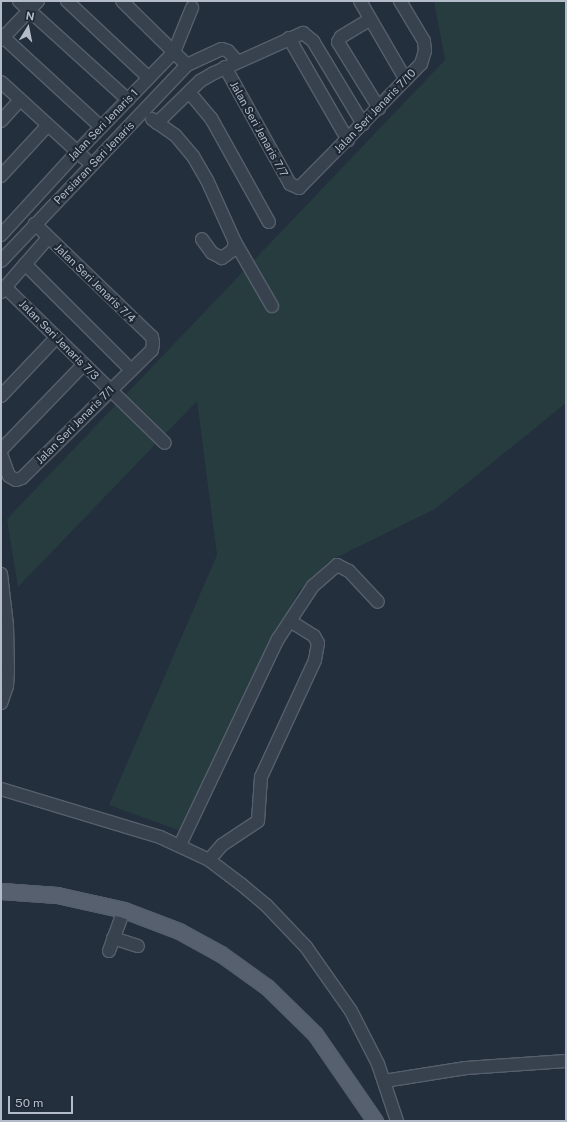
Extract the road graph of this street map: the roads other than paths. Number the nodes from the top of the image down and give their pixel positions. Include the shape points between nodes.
1 (19, 1) edge
2 (38, 1) edge
3 (66, 1) edge
4 (360, 1) edge
5 (400, 1) edge
6 (130, 4) edge
7 (192, 8) dead end
8 (29, 10) junction
9 (369, 20) junction
10 (2, 37) edge
11 (288, 38) junction
12 (174, 52) junction
13 (237, 61) junction
14 (187, 65) junction
15 (225, 67) junction
16 (149, 78) junction
17 (406, 80) junction
18 (1, 82) edge
19 (189, 92) junction
20 (20, 100) junction
21 (128, 100) junction
22 (379, 108) junction
23 (143, 113) junction
24 (1, 121) edge
25 (157, 123) junction
26 (363, 124) junction
27 (48, 125) junction
28 (101, 127) junction
29 (348, 140) junction
30 (77, 152) junction
31 (92, 165) junction
32 (1, 176) edge
33 (296, 189) joint
34 (269, 222) dead end
35 (35, 224) junction
36 (1, 235) edge
37 (48, 238) junction
38 (202, 239) dead end
39 (235, 242) junction
40 (1, 262) edge
41 (25, 264) junction
42 (3, 289) edge
43 (272, 306) dead end
44 (56, 338) junction
45 (153, 343) joint
46 (82, 365) junction
47 (131, 370) junction
48 (110, 391) junction
49 (1, 396) edge
50 (165, 443) dead end
51 (1, 450) edge
52 (1, 454) edge
53 (1, 574) edge
54 (378, 602) dead end
55 (290, 621) junction
56 (1, 703) edge
57 (1, 789) edge
58 (180, 846) junction
59 (209, 860) junction
60 (1, 891) edge
61 (124, 910) junction
62 (113, 938) junction
63 (138, 946) dead end
64 (110, 950) dead end
65 (566, 1061) edge
66 (384, 1081) junction
67 (375, 1121) edge
68 (397, 1121) edge

1 - 8 street
2 - 8 street
3 - 16 street
4 - 9 street
5 - 17 street, Jalan Seri Jenaris 7/10 via 425,47 421,64
6 - 12 street
7 - 12 street, Jalan Seri Jenaris 1
8 - 10 street
8 - 21 street
9 - 17 street
9 - 22 street via 339,40 339,44
10 - 28 street
11 - 13 street
11 - 26 street via 299,33 311,37
11 - 29 street
12 - 14 street
12 - 16 street, Jalan Seri Jenaris 1
13 - 14 street via 228,51 222,49
13 - 15 street
14 - 23 street, Persiaran Seri Jenaris
15 - 19 street via 200,81
15 - 33 street, Jalan Seri Jenaris 7/7 via 290,184
16 - 21 street, Jalan Seri Jenaris 1
17 - 22 street, Jalan Seri Jenaris 7/10
18 - 20 street
19 - 25 street
19 - 34 street via 211,118
20 - 24 street
20 - 27 street
21 - 28 street, Jalan Seri Jenaris 1
22 - 26 street, Jalan Seri Jenaris 7/10
23 - 25 street
23 - 31 street, Persiaran Seri Jenaris
25 - 39 street via 176,136 193,156 207,180
26 - 29 street, Jalan Seri Jenaris 7/10
27 - 30 street
27 - 32 street
28 - 30 street, Jalan Seri Jenaris 1
29 - 33 street, Jalan Seri Jenaris 7/10 via 302,187
30 - 31 street
30 - 36 street, Jalan Seri Jenaris 1
31 - 35 street, Persiaran Seri Jenaris
35 - 37 street, Jalan Seri Jenaris 7/4
35 - 40 street, Persiaran Seri Jenaris
37 - 41 street
37 - 45 street, Jalan Seri Jenaris 7/4 via 152,338
38 - 39 street via 212,253 222,258 233,250
39 - 43 street
41 - 42 street
41 - 47 street
42 - 44 street, Jalan Seri Jenaris 7/3
44 - 46 street, Jalan Seri Jenaris 7/3
44 - 49 street
45 - 47 street, Jalan Seri Jenaris 7/1 via 152,350
46 - 48 street, Jalan Seri Jenaris 7/3
46 - 51 street
47 - 48 street, Jalan Seri Jenaris 7/1
48 - 50 street, Jalan Seri Jenaris 7/3
48 - 52 street, Jalan Seri Jenaris 7/1 via 22,478 16,480 9,476
53 - 56 street via 7,625 8,671 7,686
54 - 55 street via 349,571 337,565 313,586
55 - 58 street via 272,652
55 - 59 street via 314,636 318,642 315,660 261,777 258,821 222,845
57 - 58 street via 68,808
58 - 59 street
59 - 66 street via 266,905 306,947 351,1011 373,1052
60 - 61 main road via 57,895
61 - 62 street
61 - 67 main road via 202,943 267,987 315,1034
62 - 63 street
62 - 64 street
65 - 66 street via 466,1068
66 - 68 street

